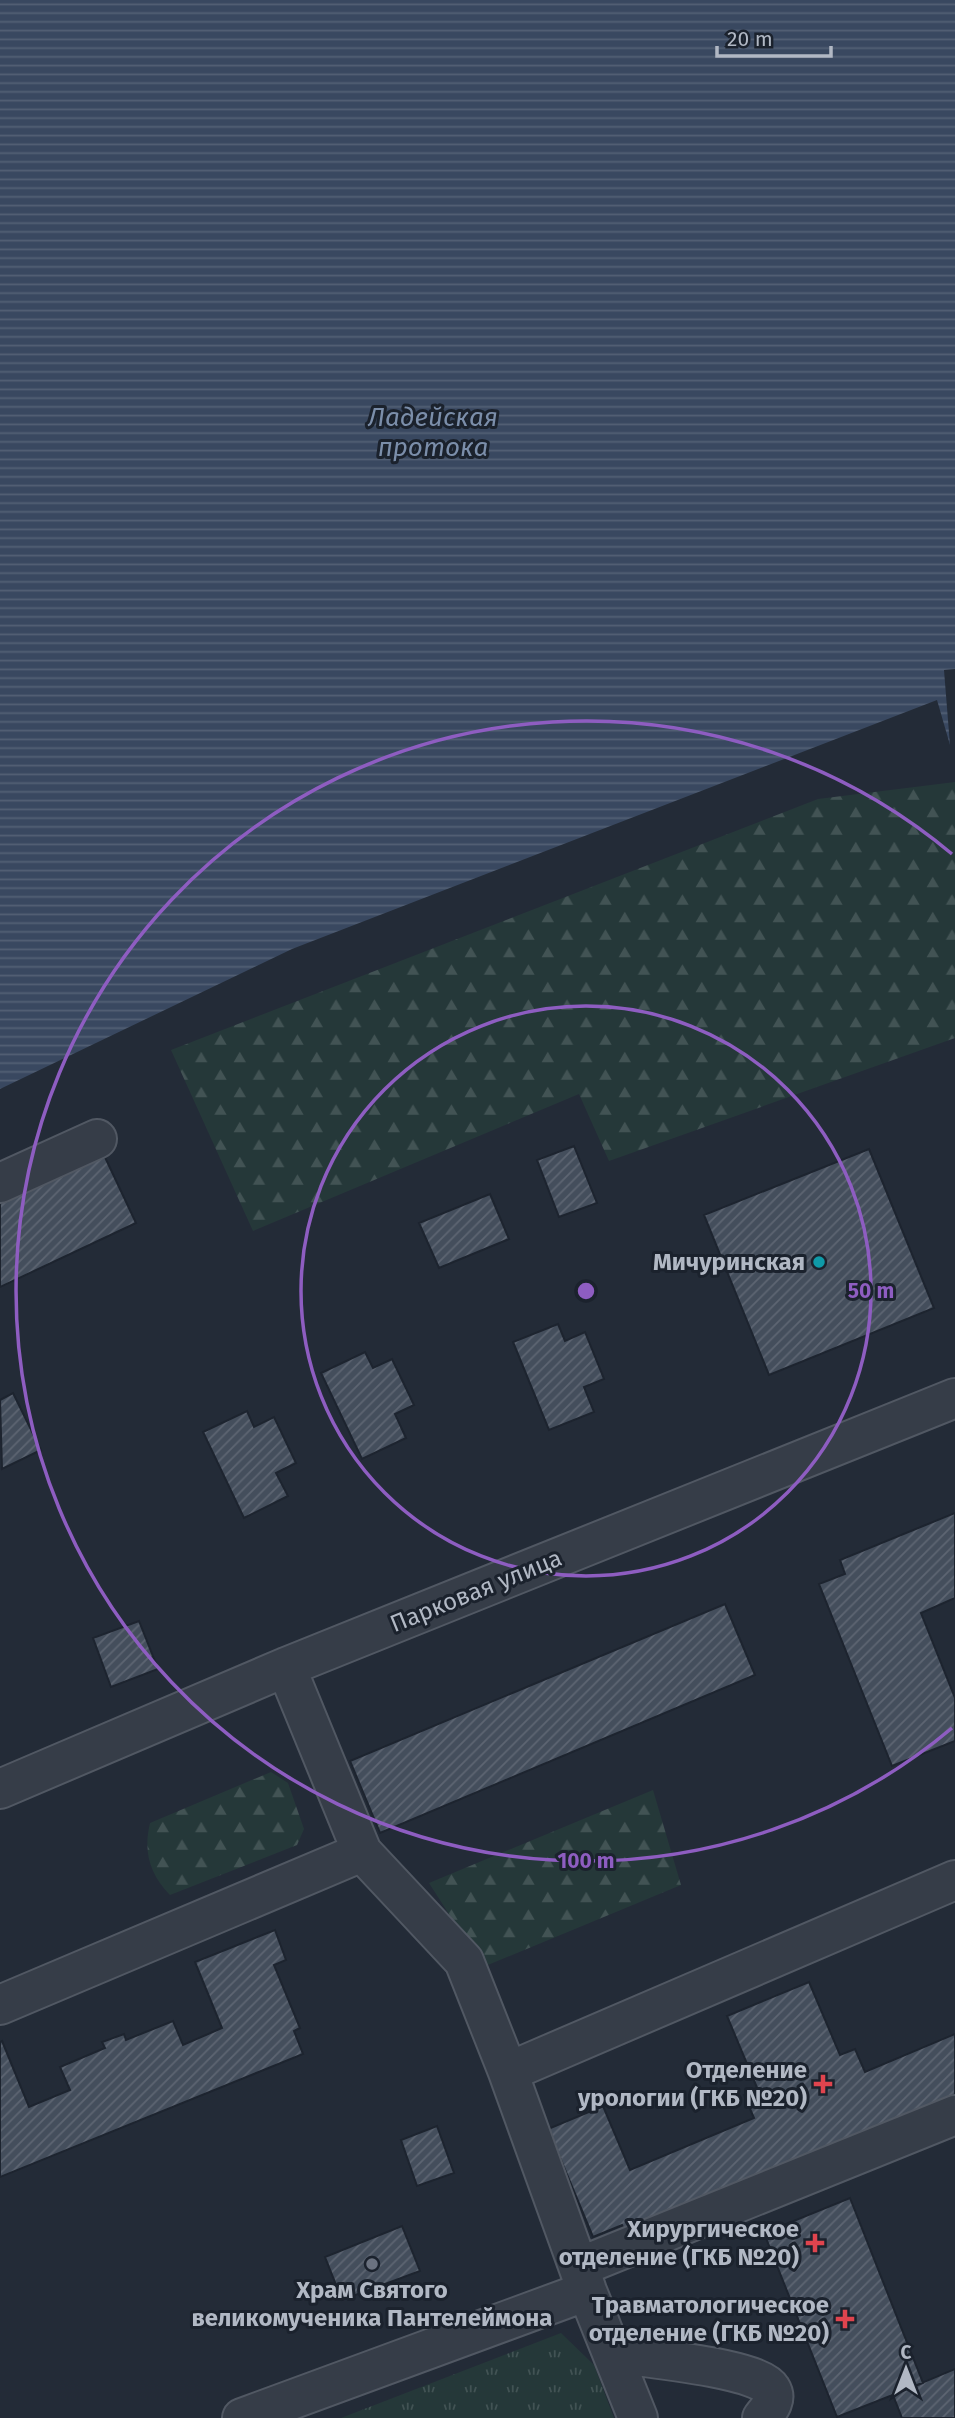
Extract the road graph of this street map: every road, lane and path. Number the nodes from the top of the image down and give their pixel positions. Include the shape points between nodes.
1 (97, 1139) dead end
2 (0, 1183) edge
3 (955, 1398) edge
4 (286, 1667) junction
5 (0, 1789) edge
6 (362, 1852) junction
7 (955, 1880) edge
8 (0, 2005) edge
9 (508, 2072) junction
10 (955, 2115) edge
11 (583, 2279) junction
12 (612, 2353) junction
13 (242, 2418) edge
14 (638, 2418) edge
15 (762, 2418) edge

1 - 2 street
3 - 4 street, Парковая улица
4 - 5 street, Парковая улица
4 - 6 street
6 - 8 street
6 - 9 street via 464,1961
7 - 9 street
9 - 11 street
10 - 11 street
11 - 12 street
11 - 13 street
12 - 14 street
12 - 15 street via 761,2379 774,2398

